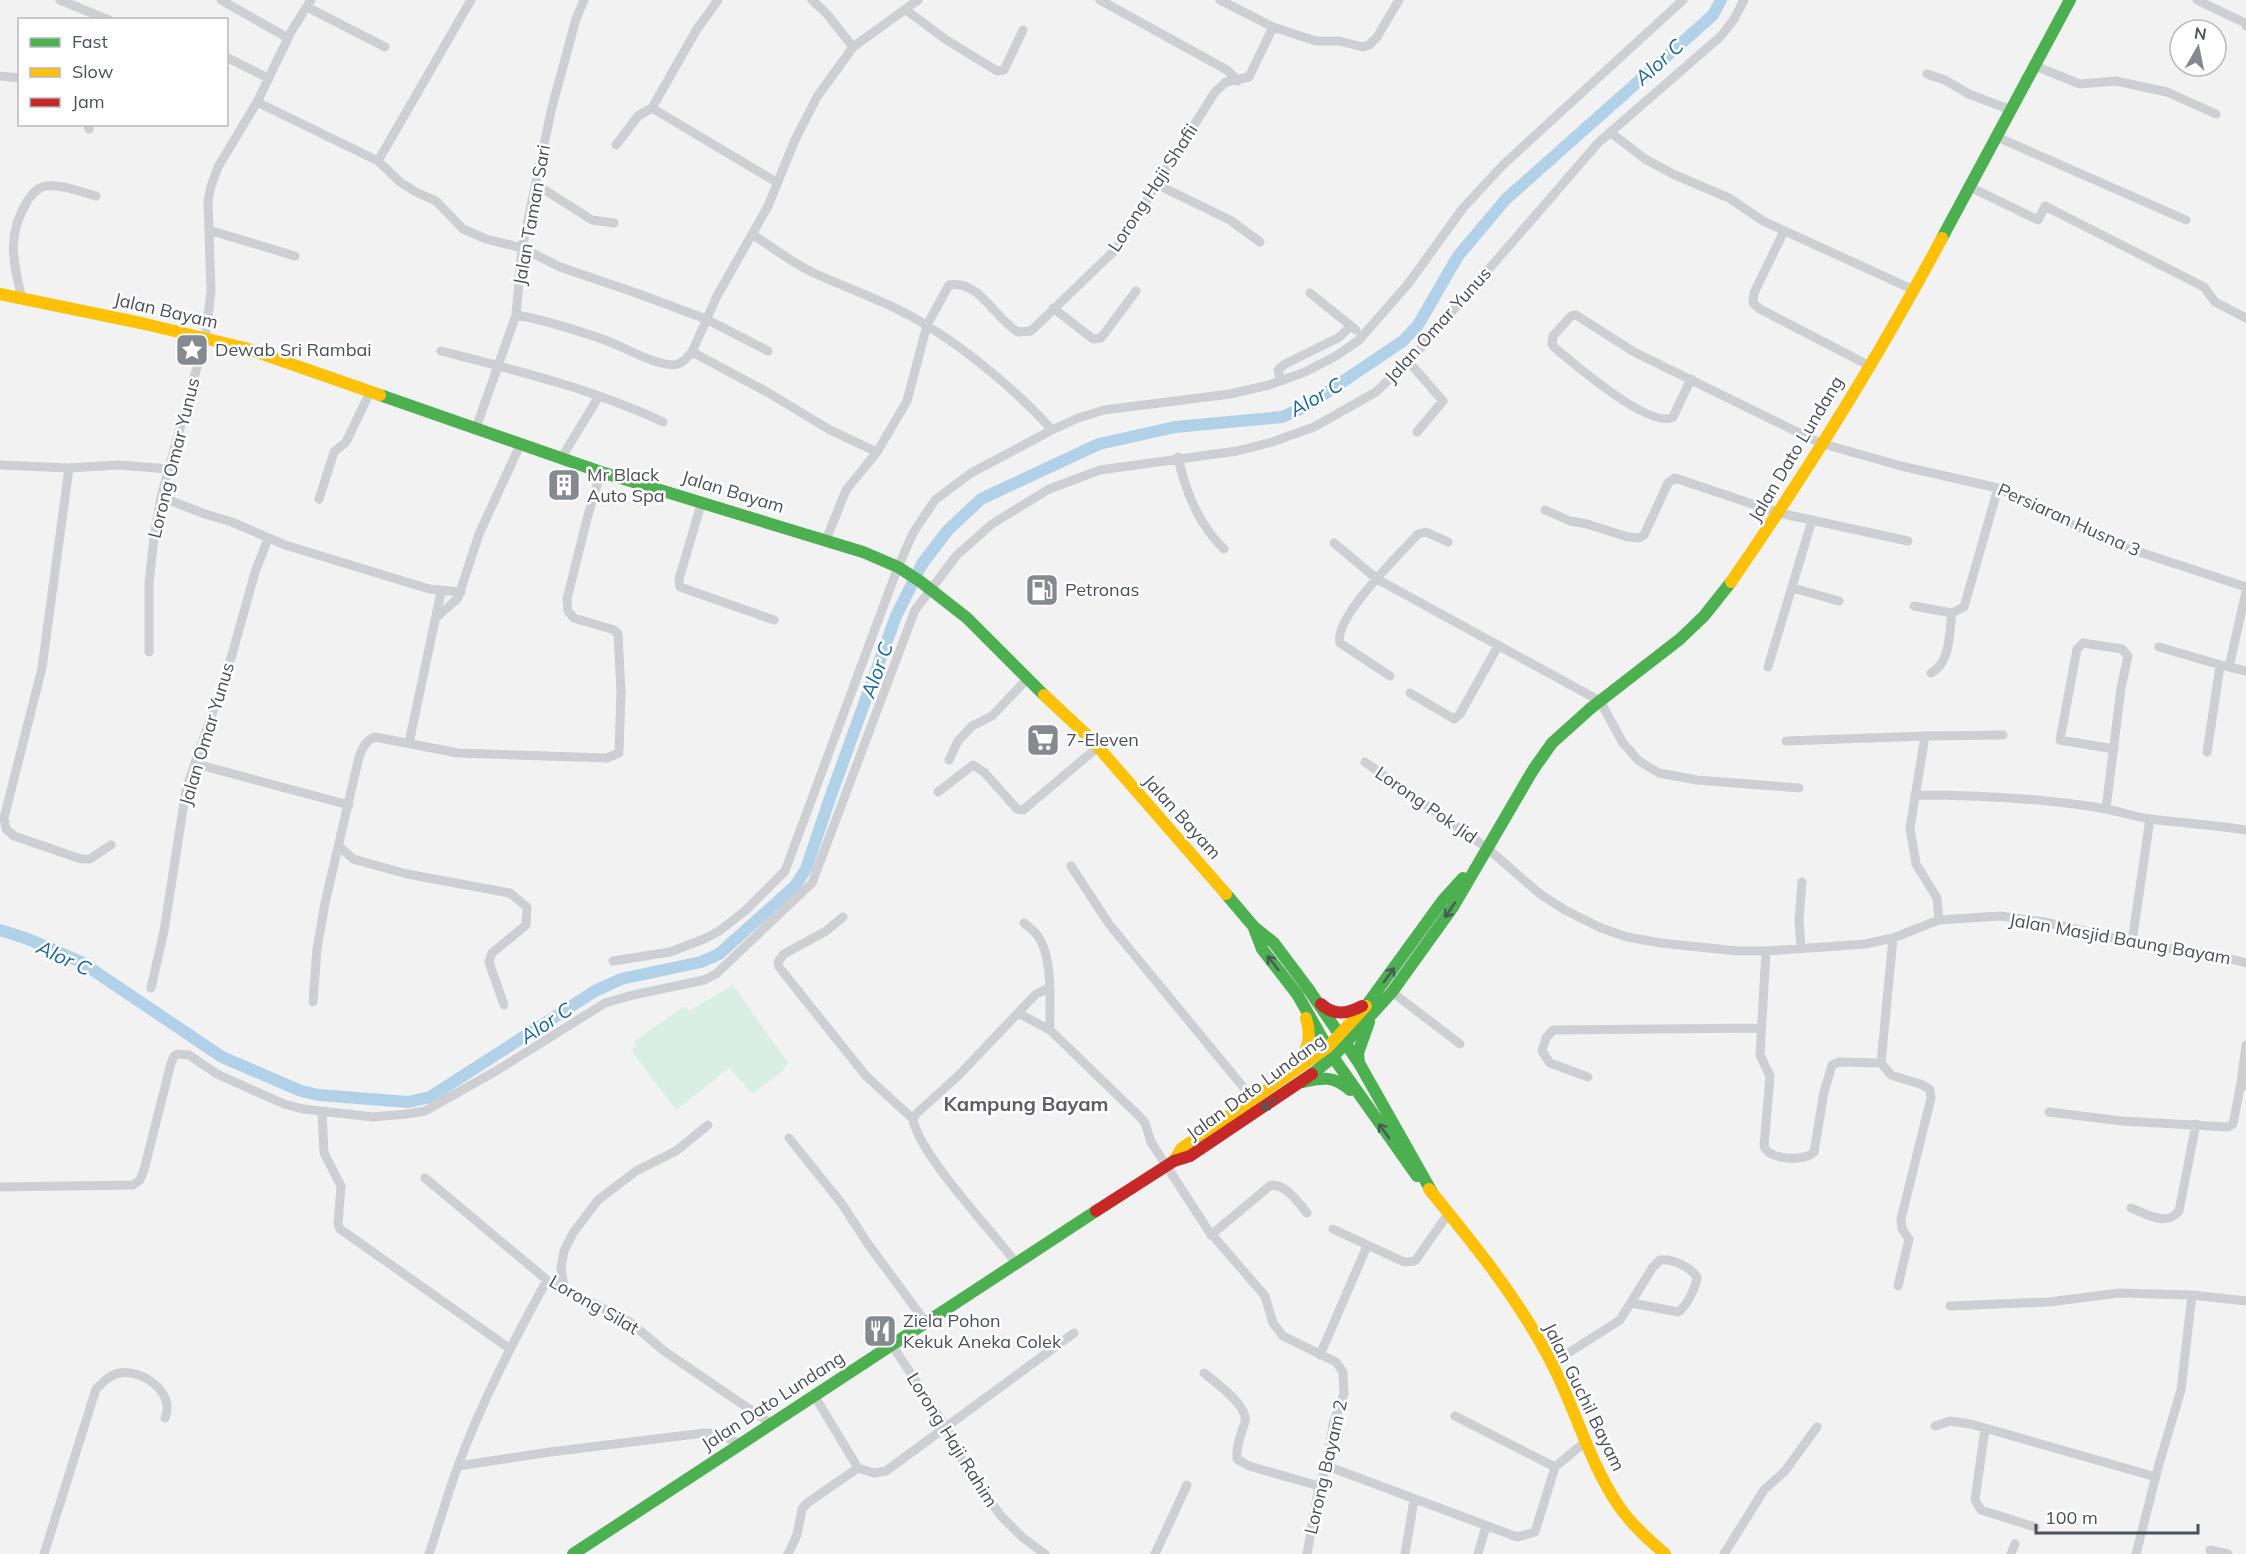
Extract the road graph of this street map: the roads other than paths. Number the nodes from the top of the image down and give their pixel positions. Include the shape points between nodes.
1 (60, 0) edge
2 (221, 0) edge
3 (471, 0) edge
4 (584, 0) edge
5 (718, 0) edge
6 (812, 0) edge
7 (918, 0) edge
8 (1100, 0) edge
9 (1220, 0) edge
10 (1243, 0) edge
11 (1399, 0) edge
12 (1683, 0) edge
13 (1744, 0) edge
14 (2070, 0) edge
15 (2197, 0) edge
16 (309, 4) edge
17 (1236, 8) junction
18 (906, 10) junction
19 (93, 17) edge
20 (2246, 26) edge
21 (1273, 27) junction
22 (1023, 30) dead end
23 (288, 38) junction
24 (386, 47) dead end
25 (854, 47) junction
26 (228, 58) edge
27 (2035, 66) junction
28 (1927, 74) dead end
29 (0, 76) edge
30 (18, 78) edge
31 (268, 78) junction
32 (1238, 81) junction
33 (257, 102) junction
34 (652, 108) junction
35 (2011, 110) junction
36 (2216, 114) dead end
37 (1610, 132) junction
38 (1997, 137) junction
39 (616, 144) dead end
40 (378, 161) junction
41 (778, 183) junction
42 (537, 185) junction
43 (1158, 185) junction
44 (1970, 187) junction
45 (96, 196) dead end
46 (2186, 220) dead end
47 (614, 223) dead end
48 (209, 230) junction
49 (1784, 231) junction
50 (752, 234) junction
51 (1260, 242) dead end
52 (522, 248) junction
53 (295, 256) dead end
54 (1914, 290) junction
55 (1136, 291) dead end
56 (1310, 293) dead end
57 (0, 294) edge
58 (22, 299) junction
59 (1053, 308) junction
60 (516, 315) junction
61 (2246, 318) edge
62 (706, 319) junction
63 (927, 325) junction
64 (1351, 326) junction
65 (1362, 335) junction
66 (205, 338) junction
67 (441, 351) dead end
68 (768, 351) dead end
69 (692, 352) junction
70 (1407, 361) junction
71 (499, 365) junction
72 (1868, 365) junction
73 (1691, 379) junction
74 (1281, 381) junction
75 (371, 390) junction
76 (599, 396) junction
77 (663, 422) dead end
78 (476, 428) junction
79 (1052, 430) junction
80 (1417, 432) dead end
81 (521, 442) junction
82 (1820, 443) junction
83 (877, 452) junction
84 (562, 457) junction
85 (1178, 457) junction
86 (0, 465) edge
87 (69, 468) junction
88 (169, 469) junction
89 (601, 472) junction
90 (1998, 488) junction
91 (161, 497) junction
92 (319, 499) dead end
93 (702, 501) junction
94 (1545, 510) dead end
95 (1779, 513) junction
96 (1812, 520) junction
97 (268, 539) junction
98 (826, 540) junction
99 (1908, 541) dead end
100 (1448, 542) dead end
101 (1334, 543) dead end
102 (1224, 549) dead end
103 (901, 569) junction
104 (1377, 579) junction
105 (926, 585) junction
106 (2246, 587) edge
107 (1793, 588) junction
108 (441, 592) junction
109 (461, 592) junction
110 (2246, 592) edge
111 (1839, 601) dead end
112 (1914, 606) dead end
113 (1952, 613) junction
114 (437, 617) junction
115 (774, 620) dead end
116 (1498, 646) junction
117 (2159, 647) dead end
118 (149, 652) dead end
119 (2224, 666) junction
120 (1768, 667) dead end
121 (2246, 671) edge
122 (1931, 673) dead end
123 (1390, 676) dead end
124 (1028, 678) junction
125 (1410, 693) dead end
126 (1599, 701) junction
127 (2003, 735) dead end
128 (1925, 736) junction
129 (1786, 741) dead end
130 (409, 743) junction
131 (1098, 747) junction
132 (2114, 749) junction
133 (2207, 752) dead end
134 (949, 760) dead end
135 (1365, 762) dead end
136 (196, 764) junction
137 (1799, 788) dead end
138 (938, 792) dead end
139 (1915, 795) junction
140 (349, 805) junction
141 (2106, 809) junction
142 (2150, 819) junction
143 (2246, 830) edge
144 (111, 845) dead end
145 (339, 846) junction
146 (1487, 848) junction
147 (1479, 860) junction
148 (1071, 866) dead end
149 (1802, 882) dead end
150 (843, 917) dead end
151 (1939, 920) junction
152 (1024, 923) dead end
153 (1893, 938) junction
154 (2132, 942) junction
155 (1801, 948) junction
156 (1766, 951) junction
157 (613, 961) dead end
158 (2246, 963) edge
159 (151, 988) dead end
160 (1049, 988) junction
161 (1302, 991) junction
162 (1392, 992) junction
163 (313, 1002) dead end
164 (504, 1005) dead end
165 (1372, 1006) junction
166 (1018, 1013) junction
167 (1761, 1028) junction
168 (1050, 1030) junction
169 (1341, 1040) junction
170 (1460, 1044) dead end
171 (2246, 1045) edge
172 (1331, 1052) junction
173 (1359, 1063) junction
174 (1881, 1063) junction
175 (1288, 1075) junction
176 (1588, 1077) dead end
177 (1300, 1083) junction
178 (2244, 1085) edge
179 (1252, 1099) junction
180 (1364, 1103) junction
181 (322, 1112) junction
182 (2049, 1112) dead end
183 (913, 1119) junction
184 (2196, 1124) junction
185 (708, 1125) dead end
186 (789, 1138) dead end
187 (1170, 1164) junction
188 (425, 1178) dead end
189 (0, 1187) edge
190 (1433, 1194) junction
191 (2131, 1208) dead end
192 (1307, 1213) dead end
193 (1448, 1214) junction
194 (1333, 1229) dead end
195 (1211, 1235) junction
196 (1366, 1246) junction
197 (1016, 1263) junction
198 (547, 1280) junction
199 (564, 1286) junction
200 (1898, 1286) dead end
201 (2192, 1295) junction
202 (2246, 1301) edge
203 (1632, 1303) junction
204 (1950, 1306) dead end
205 (927, 1324) junction
206 (1074, 1333) dead end
207 (891, 1345) junction
208 (509, 1348) junction
209 (1320, 1355) junction
210 (1551, 1364) junction
211 (1204, 1372) dead end
212 (814, 1395) junction
213 (1455, 1416) dead end
214 (165, 1418) dead end
215 (770, 1423) junction
216 (1817, 1426) dead end
217 (1935, 1426) dead end
218 (946, 1428) junction
219 (1985, 1429) junction
220 (1585, 1442) junction
221 (740, 1444) junction
222 (458, 1466) junction
223 (1327, 1466) junction
224 (1556, 1467) junction
225 (858, 1468) junction
226 (2156, 1477) junction
227 (1187, 1485) dead end
228 (1318, 1486) junction
229 (1414, 1500) junction
230 (1486, 1527) junction
231 (2035, 1527) dead end
232 (2015, 1544) dead end
233 (2210, 1550) dead end
234 (44, 1554) edge
235 (429, 1554) edge
236 (573, 1554) edge
237 (788, 1554) edge
238 (1045, 1554) edge
239 (1155, 1554) edge
240 (1307, 1554) edge
241 (1405, 1554) edge
242 (1478, 1554) edge
243 (1665, 1554) edge
244 (1724, 1554) edge
245 (2012, 1554) edge
246 (2136, 1554) edge
247 (2228, 1554) edge

1 - 19 street
2 - 23 street
3 - 40 street
4 - 42 street, Jalan Taman Sari via 563,65
5 - 34 street
6 - 25 street
7 - 18 street
8 - 32 street via 1227,70
9 - 17 street
10 - 17 street
11 - 21 street via 1377,37 1363,47 1316,41
12 - 65 street via 1504,164 1463,208 1408,284
13 - 37 street, Jalan Omar Yunus via 1721,36
14 - 27 main road, Jalan Dato Lundang
15 - 20 street
16 - 23 street, Lorong Omar Yunus
16 - 24 street
17 - 21 street
18 - 22 street via 997,71 1004,70
18 - 25 street
21 - 32 street, Lorong Haji Shafii via 1249,77
23 - 31 street, Lorong Omar Yunus
25 - 41 street via 817,97
26 - 31 street
27 - 35 main road, Jalan Dato Lundang
27 - 36 street via 2080,84 2116,81 2167,92
28 - 35 street
29 - 30 street
31 - 33 street, Lorong Omar Yunus
32 - 43 street, Lorong Haji Shafii via 1226,82 1215,92
33 - 40 street
33 - 48 street, Lorong Omar Yunus via 218,167 208,201
34 - 39 street via 638,116
34 - 41 street
35 - 38 main road, Jalan Dato Lundang
37 - 49 street via 1645,159 1729,198
37 - 70 street, Jalan Omar Yunus
38 - 44 main road, Jalan Dato Lundang
38 - 46 street
40 - 52 street via 400,182 436,201 464,230
41 - 50 street
42 - 47 street via 592,220
42 - 52 street, Jalan Taman Sari
43 - 51 street via 1230,220
43 - 59 street, Lorong Haji Shafii via 1116,249
44 - 54 main road, Jalan Dato Lundang
44 - 61 street via 2038,220 2045,206 2204,287 2215,302
45 - 58 street via 55,186 33,192 12,242
48 - 53 street
48 - 66 street, Lorong Omar Yunus via 211,292
49 - 54 street
49 - 72 street via 1754,293 1753,303
50 - 62 street
50 - 63 street via 811,272
52 - 60 street, Jalan Taman Sari
52 - 62 street via 560,267
54 - 72 main road, Jalan Dato Lundang
55 - 59 street via 1097,339
56 - 64 street
57 - 58 main road, Jalan Bayam
58 - 66 main road, Jalan Bayam
59 - 63 street, Lorong Haji Shafii via 1031,331 1018,333 972,289 956,284 949,285 944,292
60 - 69 street via 553,323 664,363 678,364
60 - 71 street, Jalan Taman Sari
62 - 68 street
62 - 69 street
63 - 79 street via 1009,388
63 - 83 street, Lorong Haji Shafii via 907,401
64 - 65 street
64 - 74 street via 1338,338 1285,364 1278,370
65 - 74 street via 1336,356
66 - 75 main road, Jalan Bayam
66 - 88 street, Lorong Omar Yunus
67 - 71 street
69 - 83 street
70 - 80 street via 1443,401
70 - 85 street, Jalan Omar Yunus via 1376,392 1314,427 1237,451
71 - 76 street
71 - 78 street, Jalan Taman Sari
72 - 82 main road, Jalan Dato Lundang
73 - 73 street, Persiaran Husna 3 via 1634,352 1576,315 1553,336 1555,348 1604,389 1665,420 1673,417
73 - 82 street, Persiaran Husna 3
74 - 79 street via 1230,394 1104,411
75 - 78 main road, Jalan Bayam
75 - 92 street via 346,442 334,452
76 - 77 street
76 - 84 street
78 - 81 main road, Jalan Bayam
79 - 103 street via 971,473 935,500 913,533
81 - 84 main road, Jalan Bayam
81 - 109 street via 479,534
82 - 90 street, Persiaran Husna 3
82 - 95 main road, Jalan Dato Lundang
83 - 98 street, Lorong Haji Shafii via 846,490
84 - 89 main road, Jalan Bayam
85 - 102 street via 1188,496
85 - 105 street, Jalan Omar Yunus via 1100,470 1049,489 992,524
86 - 87 street
87 - 88 street via 118,465
87 - 144 street via 42,668 4,818 6,828 14,836 81,859 90,859
88 - 91 street, Lorong Omar Yunus
89 - 93 main road, Jalan Bayam
89 - 130 street via 567,599 574,618 618,634 619,753 607,758 458,753
90 - 106 street, Persiaran Husna 3 via 2109,542
90 - 113 street via 1964,607
91 - 97 street
91 - 118 street, Lorong Omar Yunus via 150,583
93 - 98 main road, Jalan Bayam
93 - 115 street via 680,587
94 - 95 street via 1570,521 1639,538 1644,535 1668,483 1675,478
95 - 96 street
95 - 126 main road, Jalan Dato Lundang via 1704,616
96 - 99 street
96 - 107 street
97 - 108 street
97 - 136 street, Jalan Omar Yunus
98 - 103 main road, Jalan Bayam
100 - 104 street via 1420,532
101 - 104 street
103 - 105 main road, Jalan Bayam
103 - 157 street via 785,871 745,911 704,939 670,951
104 - 116 street
104 - 123 street via 1353,606 1338,636 1340,643
105 - 124 main road, Jalan Bayam via 967,618
105 - 181 street, Jalan Omar Yunus via 812,883 725,968 704,980 605,1003 425,1111 374,1117
107 - 111 street
107 - 120 street
108 - 109 street
108 - 114 street
109 - 114 street
110 - 119 street
112 - 113 street
113 - 122 street via 1945,658 1939,669
114 - 130 street
116 - 125 street via 1461,714 1454,719
116 - 126 street
117 - 119 street
119 - 121 street
119 - 133 street
124 - 131 main road, Jalan Bayam
124 - 134 street via 992,716 972,726 958,741
126 - 137 street via 1623,743 1659,773
126 - 146 main road, Jalan Dato Lundang via 1552,743
127 - 128 street
128 - 129 street
128 - 139 street
130 - 140 street via 375,737 364,745
131 - 138 street via 1023,810 1017,809 973,765
131 - 161 main road, Jalan Bayam via 1254,927 1262,949
132 - 132 street via 2127,653 2083,643 2077,649 2060,740
132 - 141 street
135 - 146 street, Lorong Pok Jid
136 - 140 street
136 - 159 street, Jalan Omar Yunus via 186,790 158,968
139 - 141 street via 1984,795
139 - 151 street via 1910,828 1912,845 1916,864 1937,898
140 - 145 street
141 - 142 street
142 - 143 street
142 - 154 street
145 - 163 street via 317,949
145 - 164 street via 353,859 510,893 527,907 526,925 492,953 489,962
146 - 147 main road, Jalan Dato Lundang
146 - 156 street, Jalan Masjid Baung Bayam via 1540,894 1601,928 1661,943
147 -> 162 main road, Jalan Dato Lundang via 1453,907
165 -> 147 main road, Jalan Dato Lundang via 1443,900
148 - 179 street via 1109,924
149 - 155 street
150 - 183 street via 784,954 779,967 866,1076
151 - 153 street, Jalan Masjid Baung Bayam
151 - 154 street, Jalan Masjid Baung Bayam via 2000,916
152 - 160 street via 1038,936 1042,946
153 - 155 street, Jalan Masjid Baung Bayam
153 - 174 street
154 - 158 street, Jalan Masjid Baung Bayam
155 - 156 street, Jalan Masjid Baung Bayam
156 - 167 street
160 - 166 street via 1036,994
160 - 168 street
161 - 165 main road via 1337,1014
161 - 169 main road, Jalan Bayam
161 - 172 main road, Jalan Bayam
161 - 175 main road via 1310,1045
162 - 165 main road, Jalan Dato Lundang
162 - 170 street
165 - 169 main road, Jalan Dato Lundang
165 - 173 main road via 1358,1053
166 - 168 street, Lorong Bayam 2
166 - 183 street
167 - 174 street via 1760,1054 1770,1076 1764,1146 1771,1155 1803,1159 1814,1152 1832,1065
167 - 176 street via 1553,1030 1542,1051 1550,1063
168 - 187 street, Lorong Bayam 2 via 1139,1116 1151,1142
169 - 172 main road, Jalan Dato Lundang
169 - 173 main road, Jalan Guchil Bayam
171 - 178 street
172 - 175 main road, Jalan Dato Lundang
172 - 177 main road, Jalan Dato Lundang
172 - 180 main road, Jalan Guchil Bayam
173 - 190 main road, Jalan Guchil Bayam
174 - 200 street via 1891,1075 1923,1085 1930,1090 1931,1098 1901,1219 1909,1239
175 - 179 main road, Jalan Dato Lundang
177 - 180 main road via 1329,1077 1341,1081
177 -> 187 main road, Jalan Dato Lundang via 1190,1156
178 - 184 street via 2233,1124
179 - 187 main road, Jalan Dato Lundang via 1181,1149
190 -> 180 main road, Jalan Guchil Bayam
181 - 189 street, Jalan Omar Yunus via 284,1104 217,1074 189,1055 178,1054 171,1064 140,1180 133,1185
181 - 208 street via 324,1153 341,1186 340,1229
182 - 184 street via 2122,1121
183 - 197 street via 914,1129 938,1165
184 - 191 street via 2179,1210 2174,1217 2167,1219
185 - 199 street via 598,1200 564,1251
186 - 205 street via 842,1204
187 - 195 street, Lorong Bayam 2
187 - 197 main road, Jalan Dato Lundang
188 - 198 street, Lorong Silat
190 - 193 main road, Jalan Guchil Bayam
192 - 195 street via 1286,1189 1271,1185
193 - 196 street via 1415,1261 1404,1262
193 - 210 main road, Jalan Guchil Bayam via 1510,1294
194 - 196 street
195 - 209 street, Lorong Bayam 2 via 1265,1296 1273,1323 1283,1336
196 - 209 street
197 - 205 main road, Jalan Dato Lundang
198 - 199 street, Lorong Silat
198 - 208 street
199 - 215 street, Lorong Silat via 630,1322 664,1351
201 - 202 street
201 - 204 street via 2119,1293 2049,1302
201 - 226 street via 2181,1390
203 - 203 street via 1660,1260 1683,1266 1697,1277 1678,1312
203 - 210 street via 1620,1320
205 - 207 main road, Jalan Dato Lundang
206 - 218 street
207 - 212 main road, Jalan Dato Lundang
207 - 218 street, Lorong Haji Rahim
208 - 222 street
209 - 223 street, Lorong Bayam 2 via 1336,1362 1343,1372 1344,1394 1333,1424
210 - 220 main road, Jalan Guchil Bayam
211 - 228 street via 1243,1407 1246,1418 1236,1447 1237,1459
212 - 215 main road, Jalan Dato Lundang
212 - 225 street
213 - 224 street
214 - 234 street via 165,1396 146,1377 118,1373 96,1389
215 - 221 main road, Jalan Dato Lundang
216 - 244 street via 1785,1471 1764,1490
217 - 219 street via 1950,1421
218 - 225 street via 886,1471 874,1473
218 - 238 street, Lorong Haji Rahim via 965,1466 1000,1516
219 - 226 street
219 - 231 street via 1977,1505 1981,1510
220 - 224 street
220 - 243 main road, Jalan Guchil Bayam via 1618,1504
221 - 222 street via 717,1433 704,1433
221 - 236 main road, Jalan Dato Lundang
222 - 235 street
223 - 228 street, Lorong Bayam 2
223 - 229 street
224 - 230 street via 1535,1532 1517,1537
225 - 237 street via 802,1509
226 - 246 street
227 - 239 street
228 - 240 street, Lorong Bayam 2
229 - 230 street
229 - 241 street
230 - 242 street
232 - 245 street
233 - 247 street

